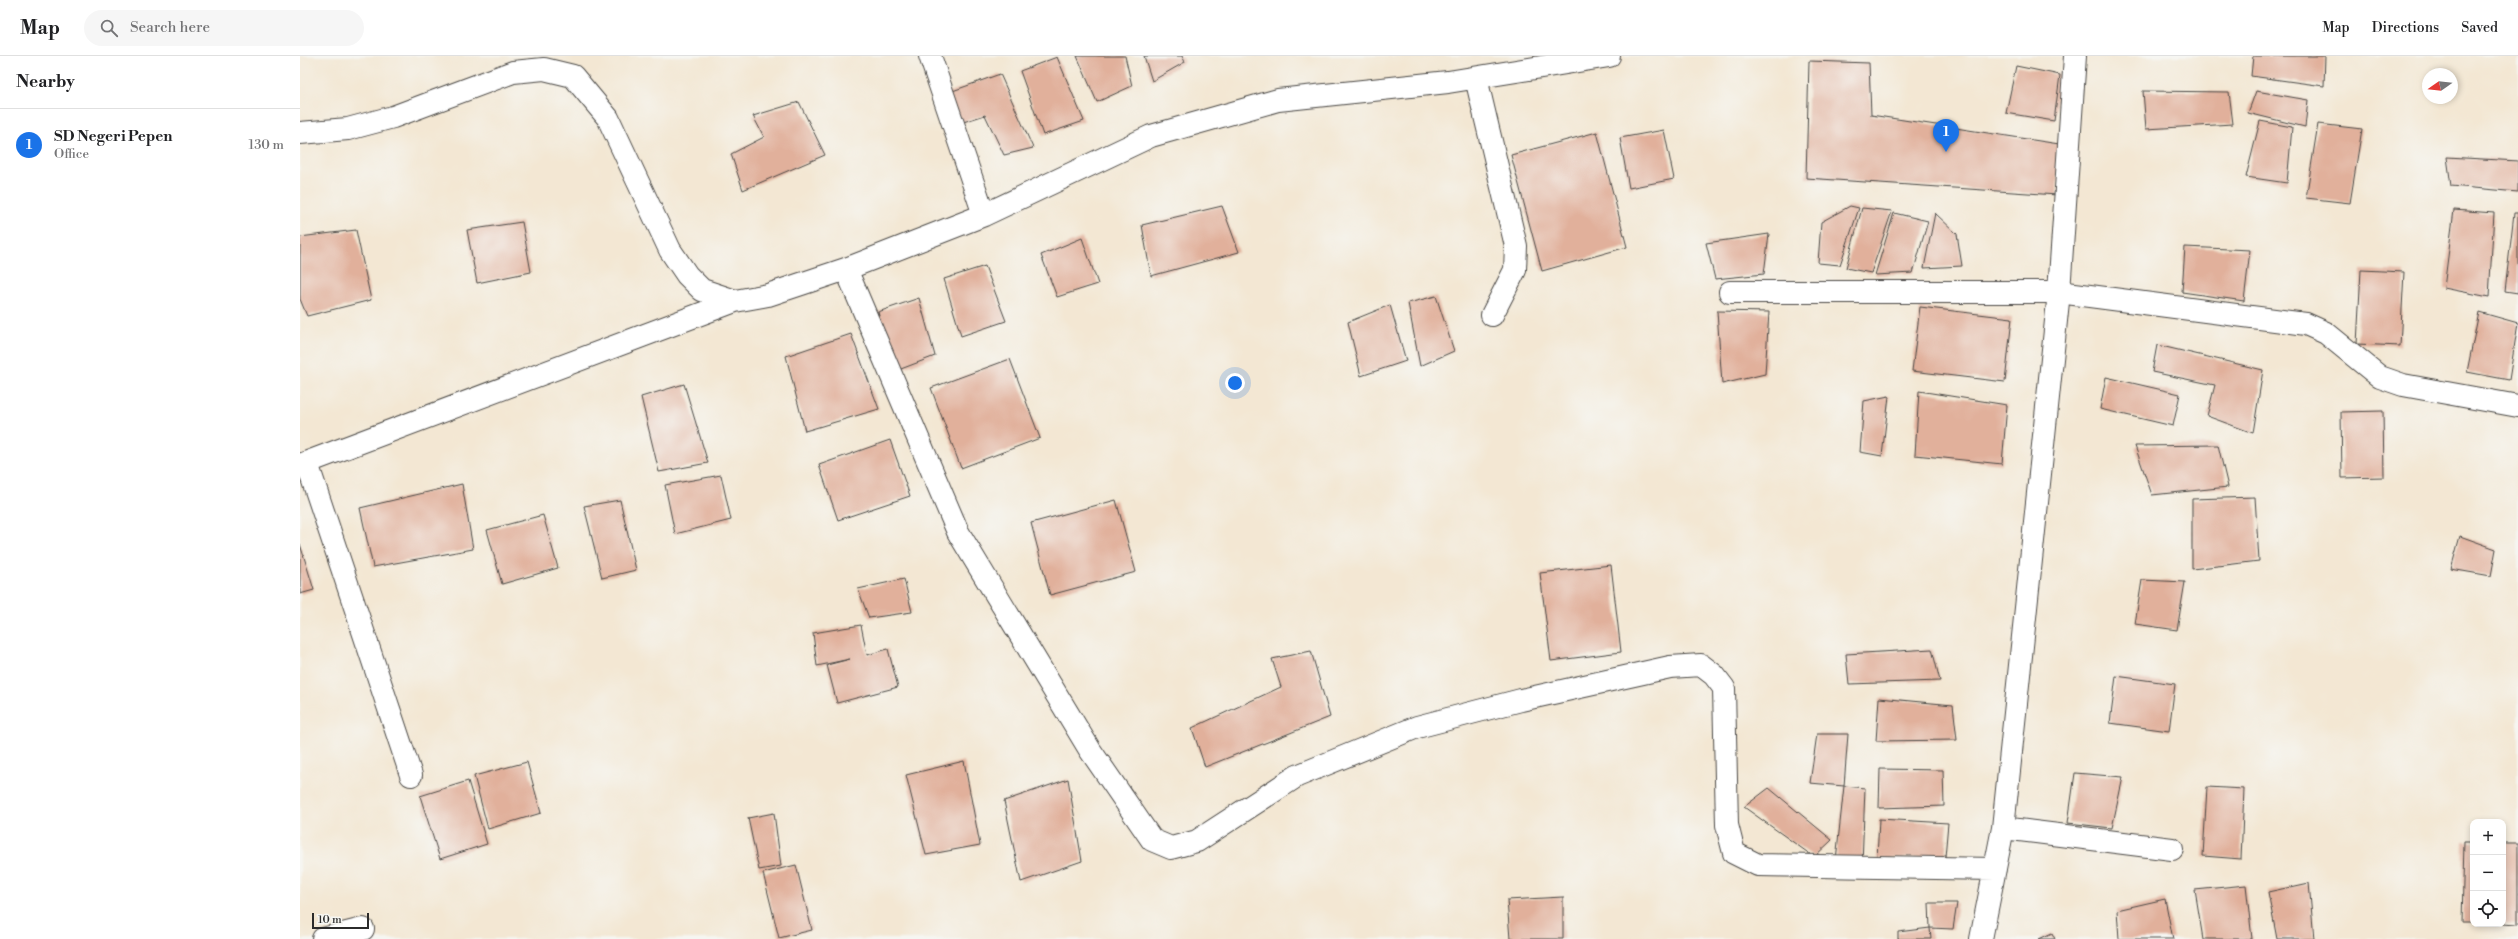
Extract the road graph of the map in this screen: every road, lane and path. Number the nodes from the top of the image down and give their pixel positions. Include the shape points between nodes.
1 (930, 56) edge
2 (1609, 56) edge
3 (2075, 56) edge
4 (1558, 60) edge
5 (1476, 78) junction
6 (300, 133) edge
7 (984, 215) junction
8 (846, 268) junction
9 (1730, 292) dead end
10 (2059, 292) junction
11 (735, 301) junction
12 (1492, 315) dead end
13 (2518, 406) edge
14 (303, 464) edge
15 (411, 775) dead end
16 (2003, 828) junction
17 (2172, 849) dead end
18 (1995, 869) junction
19 (364, 929) dead end
20 (323, 939) edge
21 (1981, 939) edge

1 - 7 street
2 - 4 street
3 - 10 street
4 - 5 street
5 - 7 street via 1278,100 1151,136
5 - 12 street via 1516,246 1515,270
6 - 11 street via 348,129 393,117 513,72 544,69 573,76 608,118 670,250 687,275 702,290
7 - 8 street
8 - 11 street via 768,295
8 - 18 street via 958,532 1090,750 1152,840 1171,848 1197,841 1298,776 1417,727 1522,700 1670,667 1701,665 1714,674 1724,688 1727,825 1734,853 1758,865
9 - 10 street
10 - 13 street via 2306,324 2326,333 2380,377 2403,385
10 - 16 street
11 - 14 street
14 - 15 street
16 - 17 street
16 - 18 street
18 - 21 street
19 - 20 street

